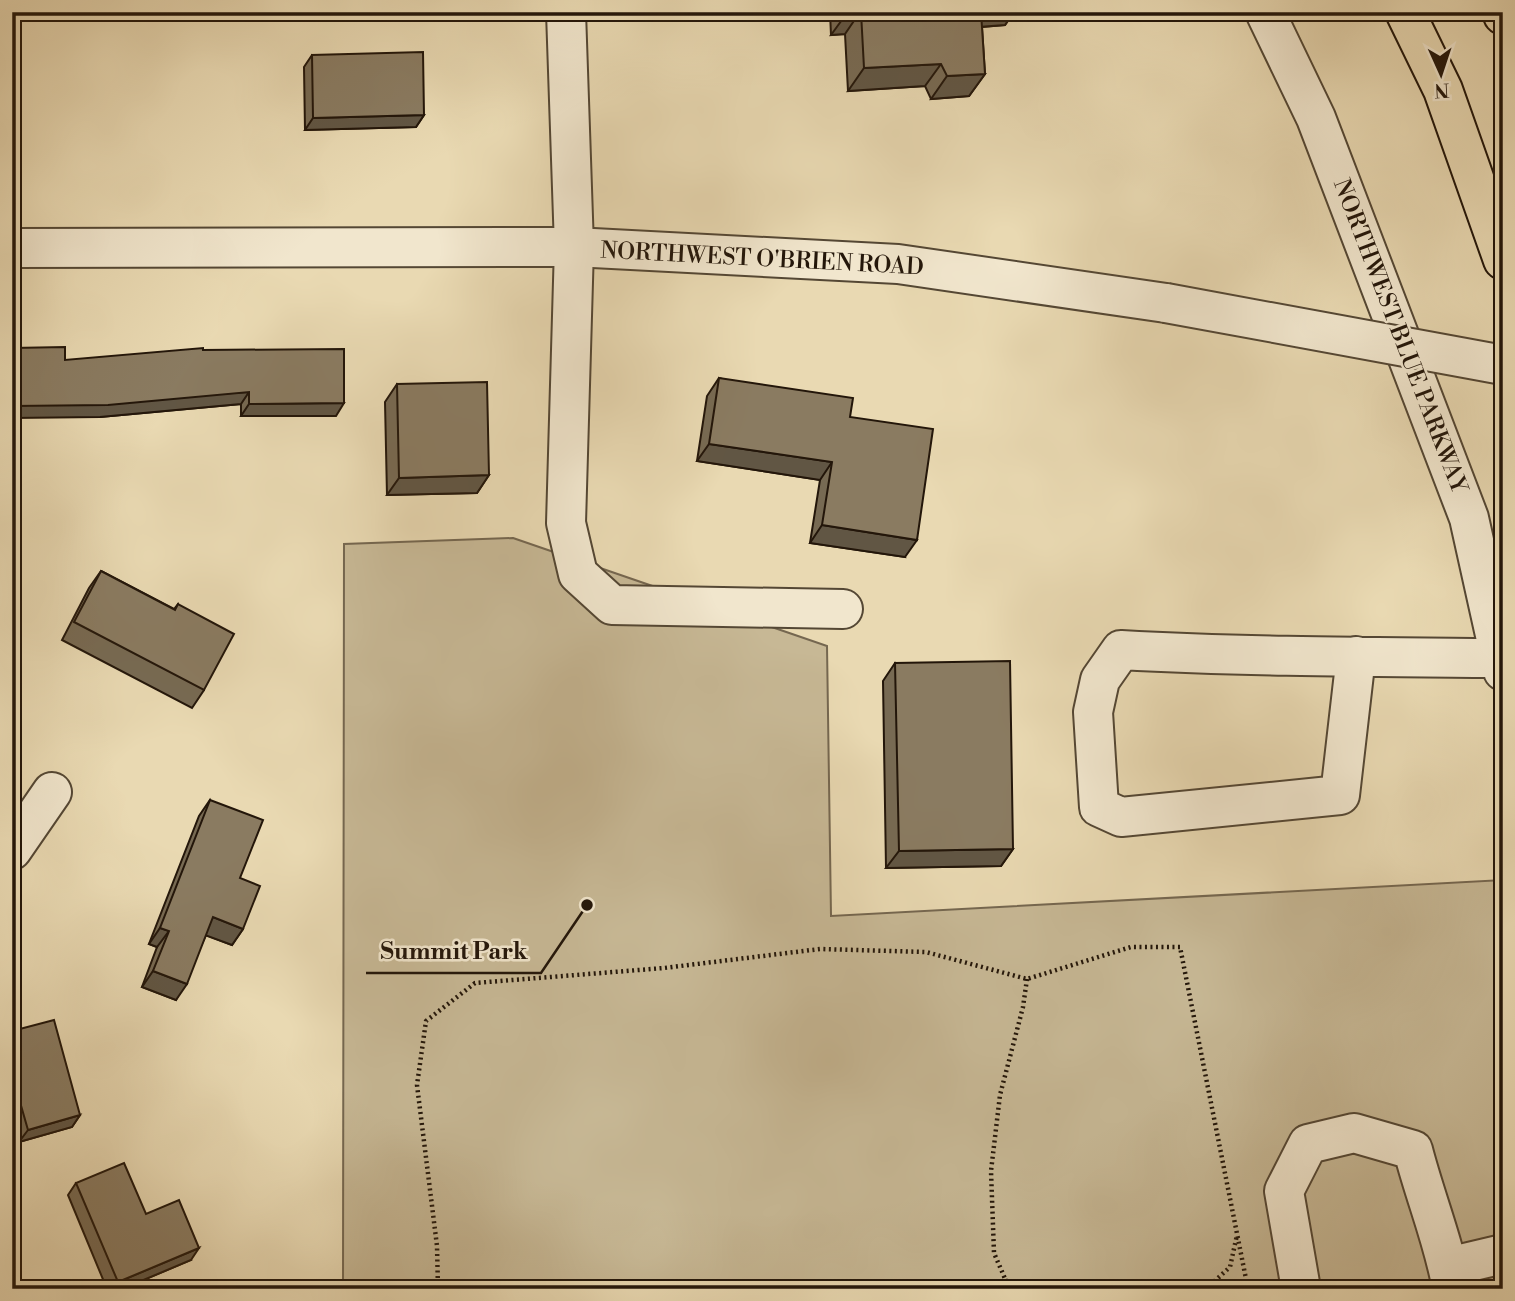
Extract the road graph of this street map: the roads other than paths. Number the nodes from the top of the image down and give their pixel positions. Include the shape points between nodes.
1 (566, 12) edge
2 (1265, 12) edge
3 (1405, 12) edge
4 (574, 247) junction
5 (12, 248) edge
6 (1503, 260) edge
7 (1503, 365) edge
8 (843, 609) dead end
9 (1356, 656) junction
10 (1501, 664) edge
11 (52, 792) dead end
12 (12, 850) edge
13 (1503, 1254) edge
14 (1450, 1278) edge
15 (1301, 1289) edge

1 - 4 street
2 - 10 street, NORTHWEST BLUE PARKWAY via 1316,118 1469,518
3 - 6 highway via 1443,90
4 - 5 street, NORTHWEST O'BRIEN ROAD
4 - 7 street, NORTHWEST O'BRIEN ROAD, bridge via 898,264 1166,303
4 - 8 street via 566,523 578,574 612,605
9 - 9 street via 1121,650 1100,680 1093,712 1099,807 1121,817 1340,795
9 - 10 street
11 - 12 street
13 - 14 street
14 - 15 street via 1413,1150 1354,1133 1308,1144 1284,1191

